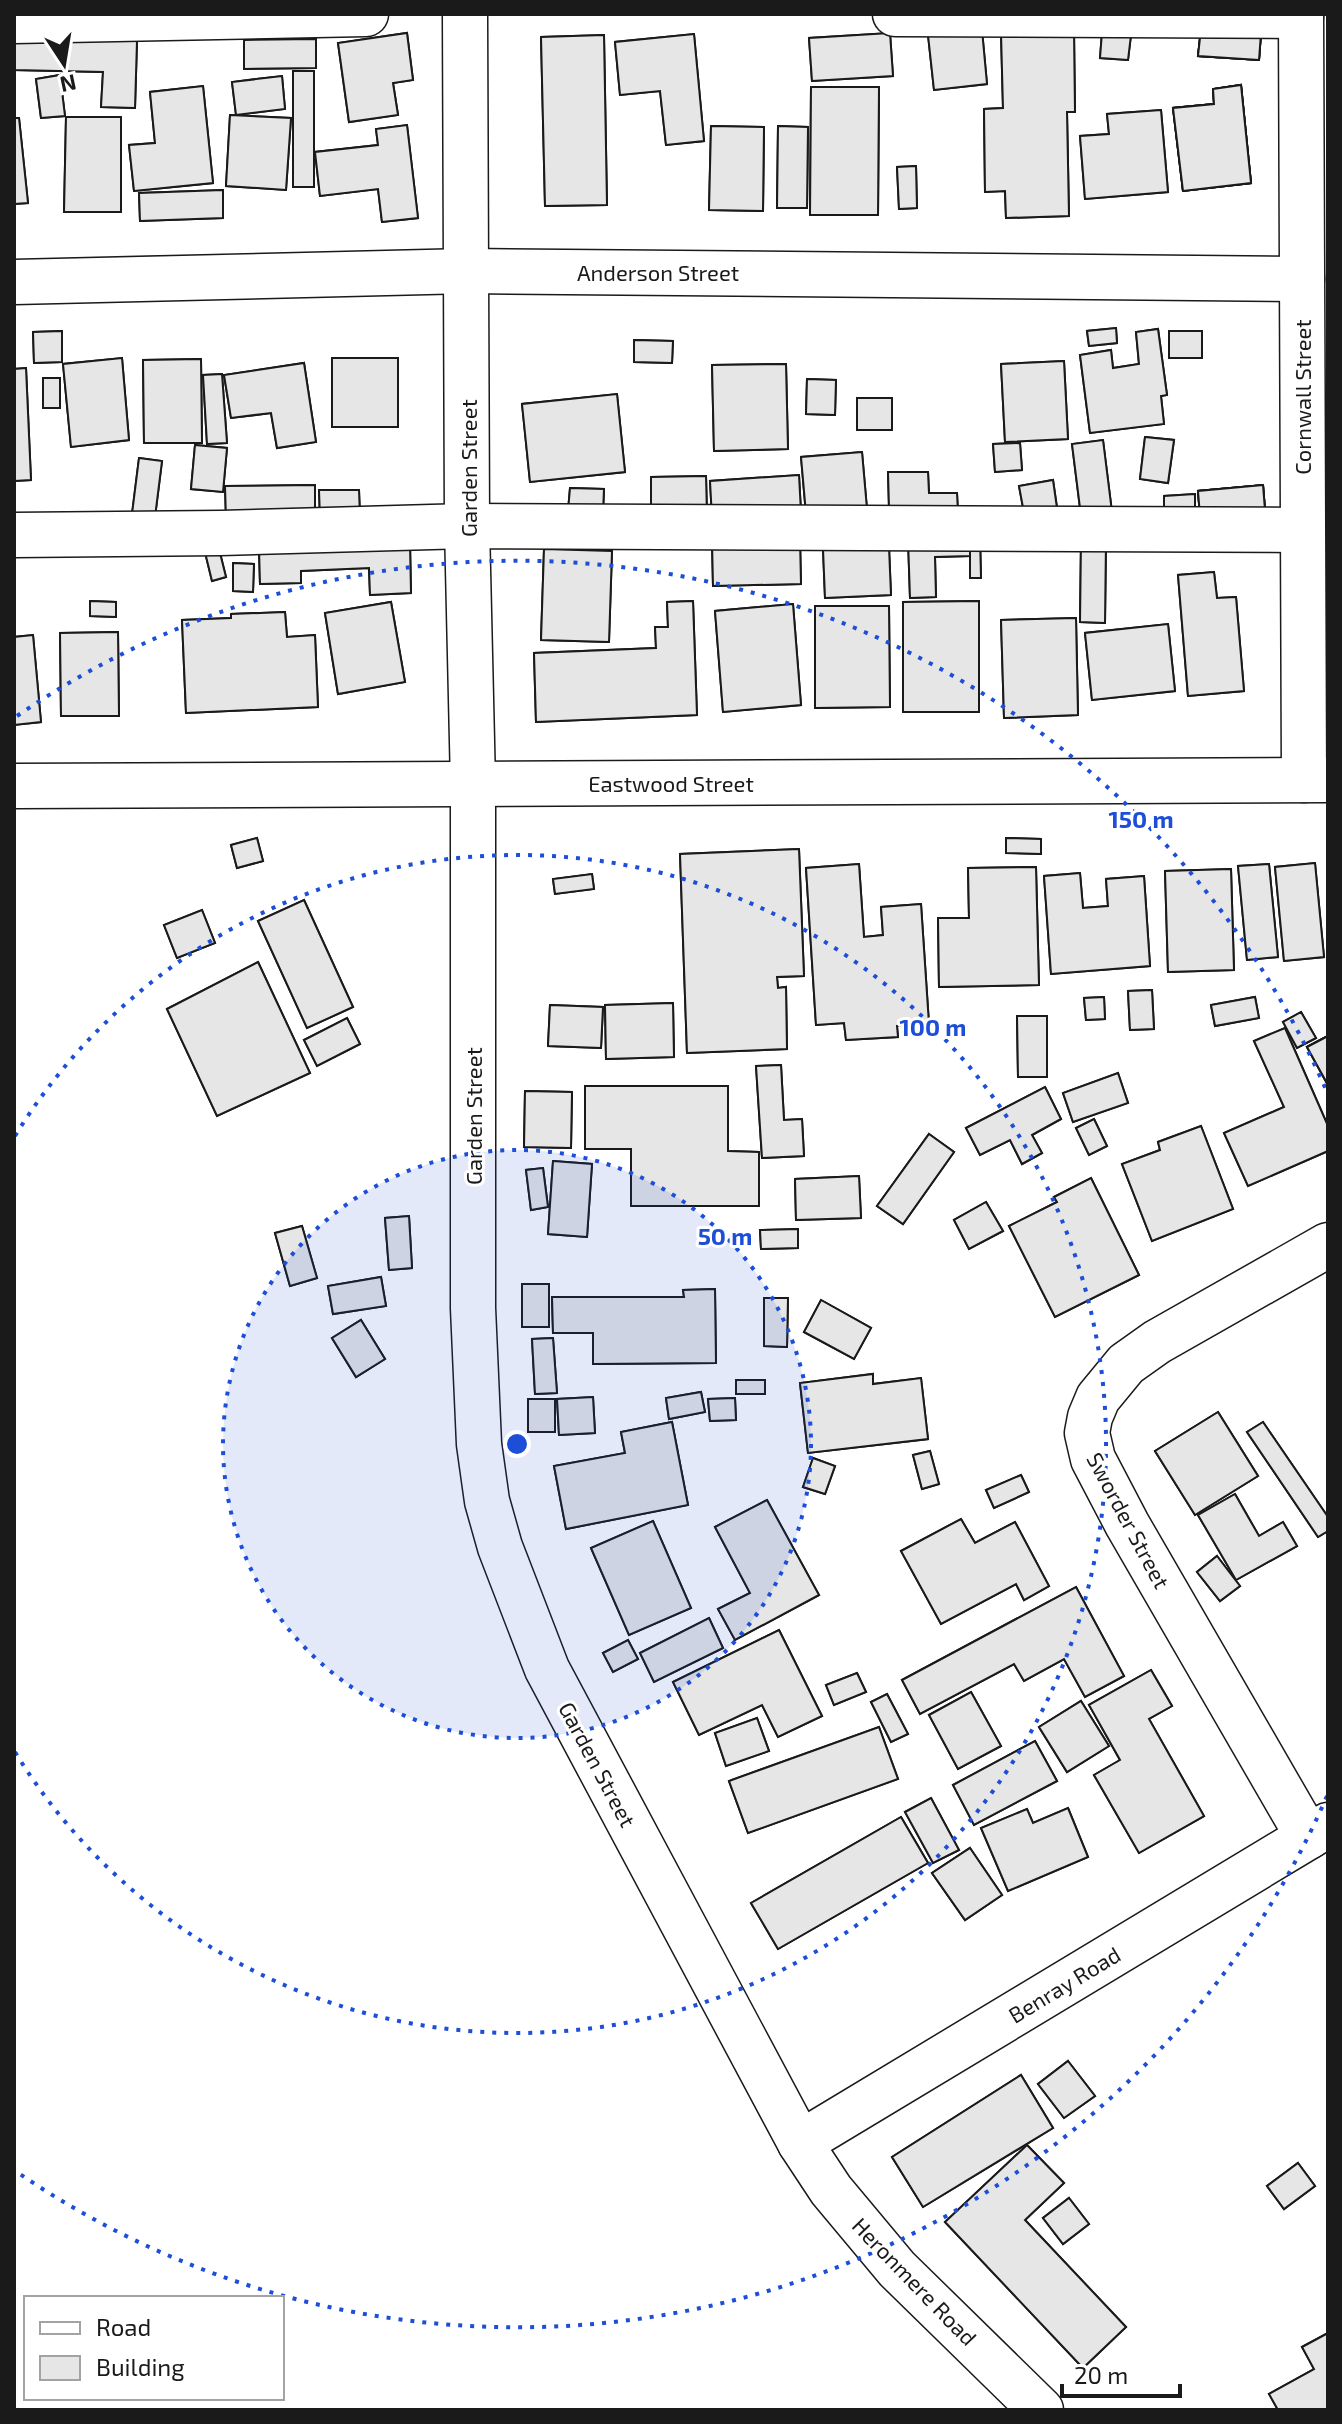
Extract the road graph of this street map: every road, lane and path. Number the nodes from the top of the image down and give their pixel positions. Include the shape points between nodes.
1 (366, 14) edge
2 (465, 14) edge
3 (895, 14) edge
4 (1301, 15) edge
5 (14, 21) edge
6 (468, 271) junction
7 (1302, 279) junction
8 (14, 282) edge
9 (467, 526) junction
10 (1302, 530) junction
11 (14, 535) edge
12 (1316, 780) edge
13 (473, 784) junction
14 (14, 786) edge
15 (1328, 1245) edge
16 (1318, 1831) edge
17 (800, 2143) junction
18 (1041, 2410) edge

1 - 5 street
2 - 6 street, Garden Street
3 - 4 street
4 - 7 street, Cornwall Street
6 - 7 street, Anderson Street
6 - 8 street, Anderson Street
6 - 9 street, Garden Street
7 - 10 street, Cornwall Street
9 - 10 street
9 - 11 street
9 - 13 street, Garden Street
10 - 12 street, Cornwall Street
12 - 13 street, Eastwood Street
13 - 14 street, Eastwood Street
13 - 17 street, Garden Street via 473,1308 487,1501 547,1669
15 - 16 street, Sworder Street via 1126,1364 1098,1398 1087,1433 1093,1459 1127,1524
16 - 17 street, Benray Road
17 - 18 street, Heronmere Road via 831,2190 897,2269

